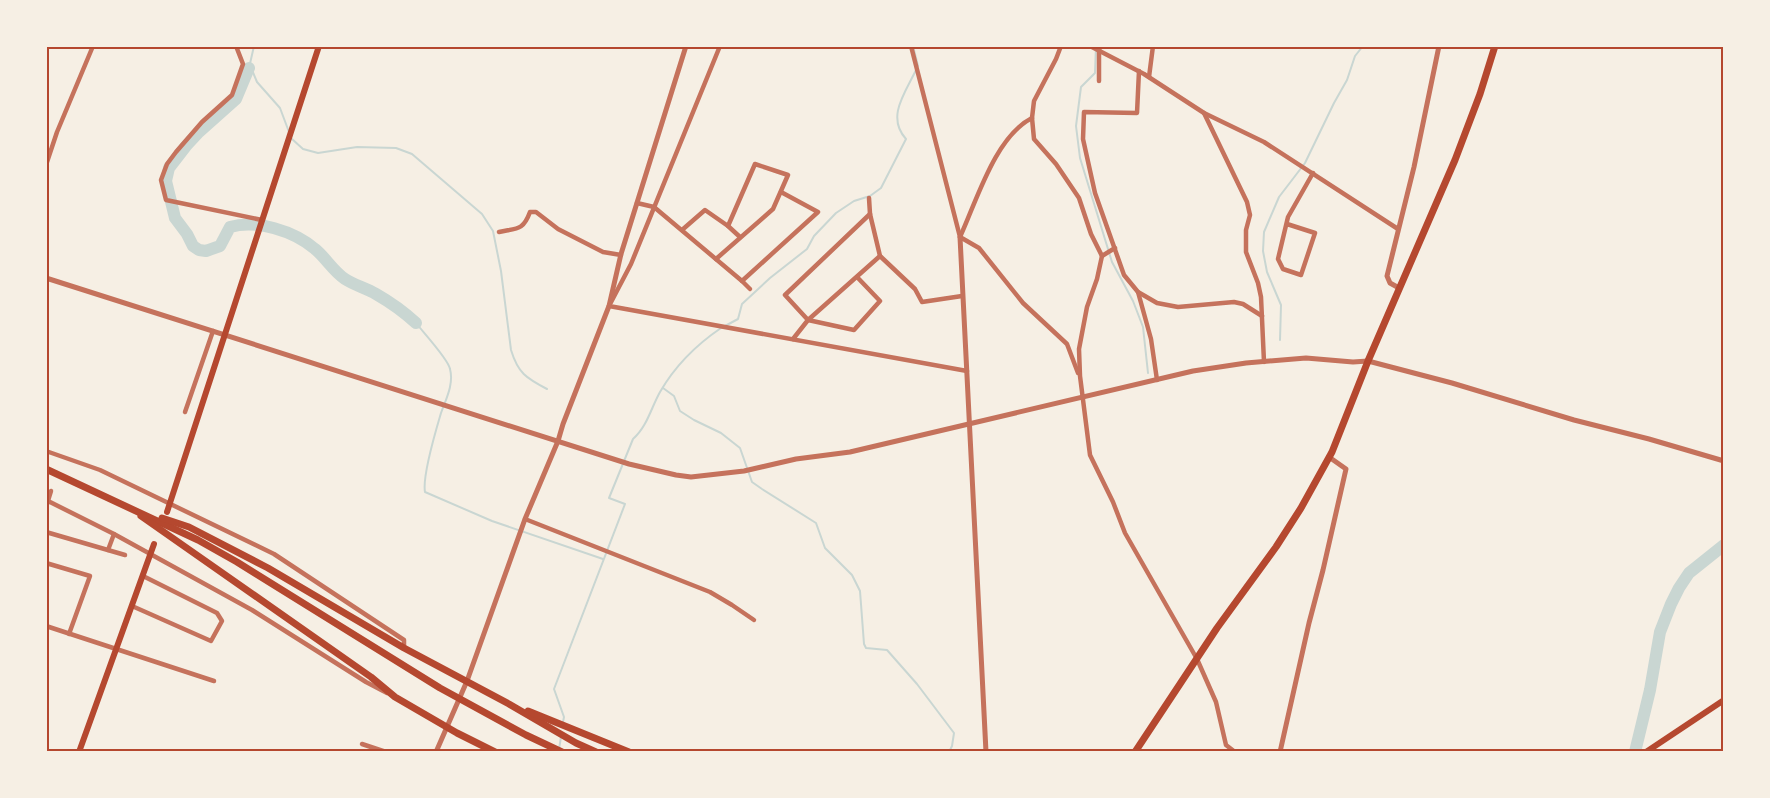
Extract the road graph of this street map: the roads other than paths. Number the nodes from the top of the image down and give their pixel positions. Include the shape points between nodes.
1 (93, 46) edge
2 (236, 46) edge
3 (320, 46) edge
4 (686, 46) edge
5 (720, 46) edge
6 (911, 46) edge
7 (1061, 46) edge
8 (1090, 46) edge
9 (1154, 46) edge
10 (1439, 46) edge
11 (1495, 46) edge
12 (1100, 48) edge
13 (1139, 71) junction
14 (1149, 77) junction
15 (1099, 81) dead end
16 (1204, 113) junction
17 (1032, 118) junction
18 (46, 165) edge
19 (1313, 173) junction
20 (781, 192) junction
21 (870, 198) dead end
22 (637, 203) junction
23 (654, 207) junction
24 (870, 214) junction
25 (261, 224) junction
26 (1287, 224) junction
27 (728, 226) junction
28 (1398, 229) junction
29 (682, 230) junction
30 (499, 232) dead end
31 (740, 237) junction
32 (960, 237) junction
33 (1114, 249) junction
34 (620, 255) junction
35 (1104, 255) junction
36 (880, 256) junction
37 (716, 259) junction
38 (857, 276) junction
39 (46, 278) edge
40 (742, 281) junction
41 (1399, 288) junction
42 (750, 289) dead end
43 (1138, 292) junction
44 (962, 296) junction
45 (609, 306) junction
46 (1262, 316) junction
47 (808, 320) junction
48 (213, 331) junction
49 (225, 335) junction
50 (793, 339) junction
51 (1368, 361) junction
52 (1264, 362) junction
53 (966, 371) junction
54 (1080, 376) junction
55 (1157, 380) junction
56 (1083, 398) junction
57 (185, 412) dead end
58 (969, 425) junction
59 (558, 441) junction
60 (46, 452) edge
61 (1329, 457) junction
62 (69, 458) junction
63 (1724, 461) edge
64 (66, 465) dead end
65 (46, 469) edge
66 (51, 491) dead end
67 (47, 500) edge
68 (122, 503) junction
69 (170, 503) junction
70 (46, 507) edge
71 (167, 512) dead end
72 (525, 518) junction
73 (46, 532) edge
74 (114, 534) junction
75 (154, 544) dead end
76 (108, 550) junction
77 (151, 554) junction
78 (125, 555) dead end
79 (46, 563) edge
80 (143, 576) junction
81 (132, 606) junction
82 (754, 620) dead end
83 (46, 626) edge
84 (69, 634) junction
85 (404, 648) junction
86 (117, 649) junction
87 (1197, 659) junction
88 (214, 681) dead end
89 (467, 682) junction
90 (395, 697) junction
91 (1724, 700) edge
92 (509, 704) junction
93 (448, 727) junction
94 (362, 744) dead end
95 (375, 750) edge
96 (558, 750) edge
97 (78, 752) edge
98 (386, 752) edge
99 (436, 752) edge
100 (496, 752) edge
101 (596, 752) edge
102 (629, 752) edge
103 (986, 752) edge
104 (1135, 752) edge
105 (1235, 752) edge
106 (1280, 752) edge
107 (1646, 752) edge

1 - 18 street
2 - 25 street via 243,64 232,96 202,122 168,164 160,180 166,200
3 - 25 main road
4 - 22 street
5 - 23 street
6 - 32 street
7 - 17 street via 1034,101
8 - 12 street
9 - 14 street
10 - 28 street
11 - 41 main road via 1455,160
12 - 13 street
12 - 15 street
13 - 14 street
13 - 33 street via 1137,113 1084,112 1083,139 1095,193
14 - 16 street
16 - 19 street via 1264,142
16 - 46 street via 1247,202 1250,215 1246,252 1258,283
17 - 32 street via 1005,142 994,160
17 - 35 street via 1034,139 1079,198 1091,234
19 - 26 street
19 - 28 street
20 - 27 street via 788,175 755,164
20 - 31 street via 774,208
20 - 40 street via 818,212
21 - 24 street
22 - 23 street
22 - 34 street
23 - 29 street
23 - 45 street via 631,264
24 - 36 street
24 - 47 street via 785,295
25 - 49 main road
26 - 26 street via 1278,260 1283,270 1301,275 1315,233
27 - 29 street via 705,210
27 - 31 street
28 - 41 street via 1387,276 1390,284
29 - 37 street
30 - 34 street via 520,228 526,224 530,212 536,212 558,229 603,252
31 - 37 street
32 - 44 street
32 - 54 street via 979,248 1023,303 1067,344
33 - 35 street
33 - 43 street via 1124,275
34 - 45 street
35 - 54 street via 1082,327
36 - 38 street
36 - 44 street via 915,289 922,302
37 - 40 street
38 - 47 street
38 - 47 street via 880,301 854,330
39 - 48 street
40 - 42 street
41 - 51 main road
43 - 46 street via 1157,303 1178,306 1234,302
43 - 55 street via 1151,339
44 - 53 street
45 - 50 street
45 - 59 street
46 - 52 street
47 - 50 street
48 - 49 street
48 - 57 street
49 - 59 street
49 - 69 main road
50 - 53 street
51 - 52 street via 1306,358
51 - 61 main road
51 - 63 street
52 - 55 street via 1193,371
53 - 58 street
54 - 56 street
55 - 56 street
56 - 58 street
56 - 87 street via 1090,455 1125,533
58 - 59 street via 850,452 708,476 676,475 628,464
58 - 103 street
59 - 72 street
60 - 62 street
61 - 87 main road via 1276,547
61 - 106 street via 1346,469
62 - 64 street
62 - 69 street
65 - 68 main road
66 - 67 street
67 - 70 street
67 - 74 street
68 - 85 main road via 189,527 268,568
68 - 90 main road
68 - 96 main road via 237,562 440,688
69 - 71 main road
69 - 85 street via 274,554 404,640
72 - 82 street via 710,592
72 - 89 street
73 - 76 street
74 - 76 street
74 - 77 street
75 - 77 main road
76 - 78 street
77 - 80 main road
77 - 90 street via 252,610 372,686
79 - 84 street via 90,576
80 - 81 main road
80 - 81 street via 217,613 222,621 211,641
81 - 86 main road
83 - 84 street
84 - 86 street
85 - 89 main road
86 - 88 street
86 - 97 main road
87 - 104 main road
87 - 105 street via 1216,702 1226,745
89 - 92 main road
89 - 93 street
90 - 93 main road
91 - 107 main road
92 - 101 main road
92 - 102 main road
93 - 99 street
93 - 100 main road
94 - 95 street
95 - 98 street

